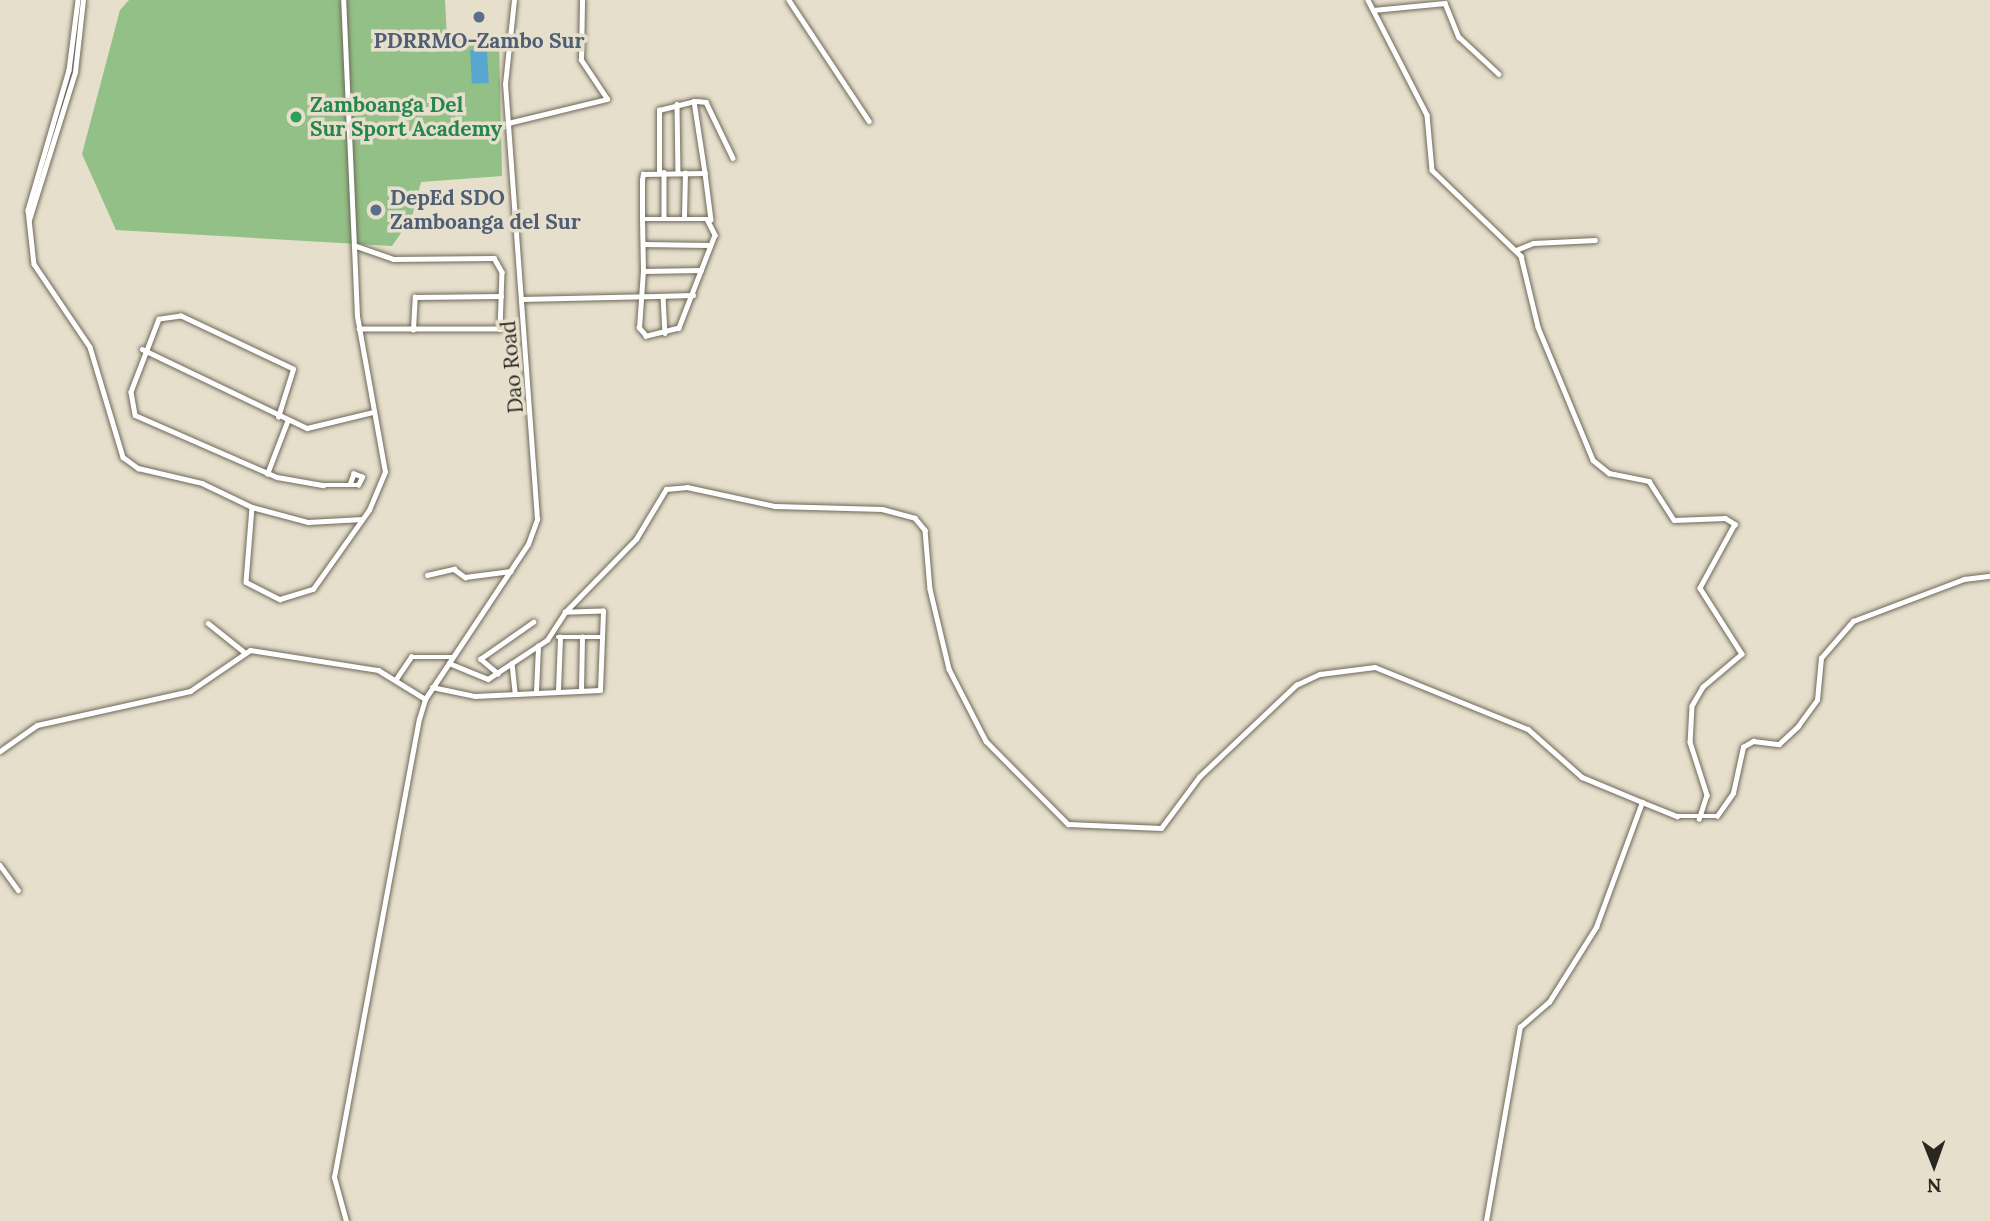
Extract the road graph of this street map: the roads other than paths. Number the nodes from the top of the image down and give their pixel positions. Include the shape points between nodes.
1 (78, 0) edge
2 (83, 0) edge
3 (343, 0) edge
4 (514, 0) edge
5 (583, 0) edge
6 (789, 0) edge
7 (1368, 0) edge
8 (1372, 9) junction
9 (1499, 74) dead end
10 (696, 101) junction
11 (677, 104) junction
12 (869, 121) dead end
13 (508, 123) junction
14 (733, 158) dead end
15 (661, 172) junction
16 (678, 173) junction
17 (685, 173) junction
18 (705, 173) junction
19 (664, 218) junction
20 (684, 218) junction
21 (642, 219) junction
22 (711, 220) junction
23 (29, 221) junction
24 (1595, 240) dead end
25 (643, 244) junction
26 (709, 245) junction
27 (356, 246) junction
28 (1516, 250) junction
29 (643, 271) junction
30 (701, 271) junction
31 (693, 295) junction
32 (501, 296) junction
33 (663, 296) junction
34 (641, 297) junction
35 (521, 299) junction
36 (359, 329) junction
37 (413, 330) junction
38 (665, 333) junction
39 (142, 349) junction
40 (373, 412) junction
41 (278, 417) junction
42 (287, 422) junction
43 (267, 474) junction
44 (351, 482) dead end
45 (251, 508) junction
46 (363, 519) junction
47 (510, 571) junction
48 (428, 575) dead end
49 (1990, 576) edge
50 (565, 612) junction
51 (533, 622) dead end
52 (208, 624) dead end
53 (560, 637) junction
54 (582, 637) junction
55 (603, 637) junction
56 (550, 638) junction
57 (538, 645) junction
58 (243, 651) junction
59 (454, 657) junction
60 (512, 662) junction
61 (449, 663) junction
62 (499, 674) junction
63 (396, 679) junction
64 (432, 687) junction
65 (558, 690) junction
66 (581, 690) junction
67 (536, 692) junction
68 (515, 693) junction
69 (425, 699) junction
70 (0, 751) edge
71 (1642, 802) junction
72 (1699, 819) junction
73 (0, 865) edge
74 (18, 890) dead end
75 (346, 1221) edge
76 (1486, 1221) edge

1 - 23 street via 74,50
2 - 23 street via 75,72
3 - 27 street
4 - 13 street, Dao Road via 504,62
5 - 13 street via 582,60 607,99
6 - 12 street
7 - 8 street
8 - 9 street via 1445,3 1459,37
8 - 28 street via 1427,115 1432,170
10 - 11 street
10 - 14 street via 706,102
10 - 18 street
11 - 15 street via 659,110
11 - 16 street
13 - 35 street, Dao Road
15 - 16 street
15 - 19 street
15 - 21 street via 642,176
16 - 17 street
17 - 18 street
17 - 20 street
18 - 22 street
19 - 20 street
19 - 21 street
20 - 22 street
21 - 25 street
22 - 26 street
23 - 45 street via 34,264 90,347 123,457 138,468 202,483
24 - 28 street via 1538,242
25 - 26 street
25 - 29 street
26 - 30 street
27 - 32 street via 393,260 494,258 501,266
27 - 36 street
28 - 72 street via 1538,327 1593,460 1609,473 1649,481 1674,520 1725,518 1735,524 1700,588 1702,601 1742,654 1703,687 1692,706 1690,742 1707,795
29 - 30 street
29 - 34 street
30 - 31 street
31 - 33 street
31 - 38 street via 678,331
32 - 37 street via 415,298
32 - 37 street via 497,331
33 - 34 street
33 - 38 street
34 - 35 street
34 - 38 street via 642,334
35 - 47 street, Dao Road via 538,505 534,531
36 - 37 street
36 - 40 street
39 - 41 street
39 - 41 street via 159,319 168,315 267,355 294,373
39 - 43 street via 130,399 135,415
40 - 42 street via 322,429
40 - 46 street via 385,472
41 - 42 street
42 - 43 street
43 - 44 street via 302,484
45 - 46 street via 308,522
45 - 46 street via 246,582 280,599 313,589
47 - 48 street via 465,577 454,569
47 - 59 street, Dao Road
49 - 72 street via 1964,579 1853,621 1821,658 1813,708 1779,744 1753,741 1743,747 1724,811
50 - 55 street via 602,610
50 - 56 street
50 - 71 street via 636,538 666,489 687,487 775,506 882,509 915,518 925,530 947,661 986,741 1068,824 1161,828 1199,777 1296,685 1361,668 1395,672 1483,708 1542,737 1582,777
51 - 62 street via 480,659
52 - 58 street
53 - 54 street
53 - 56 street
53 - 65 street
54 - 55 street
54 - 66 street
55 - 66 street via 603,688
56 - 57 street
57 - 60 street
57 - 67 street
58 - 63 street via 373,669
58 - 70 street via 190,691 37,725
59 - 61 street, Dao Road
59 - 63 street via 411,657
60 - 62 street
60 - 68 street
61 - 62 street via 482,679
61 - 64 street, Dao Road
63 - 69 street
64 - 68 street via 463,695
64 - 69 street, Dao Road
65 - 66 street
65 - 67 street
67 - 68 street
69 - 75 street, Dao Road via 334,1177
71 - 72 street
71 - 76 street via 1596,927 1549,1002 1520,1027
73 - 74 street

